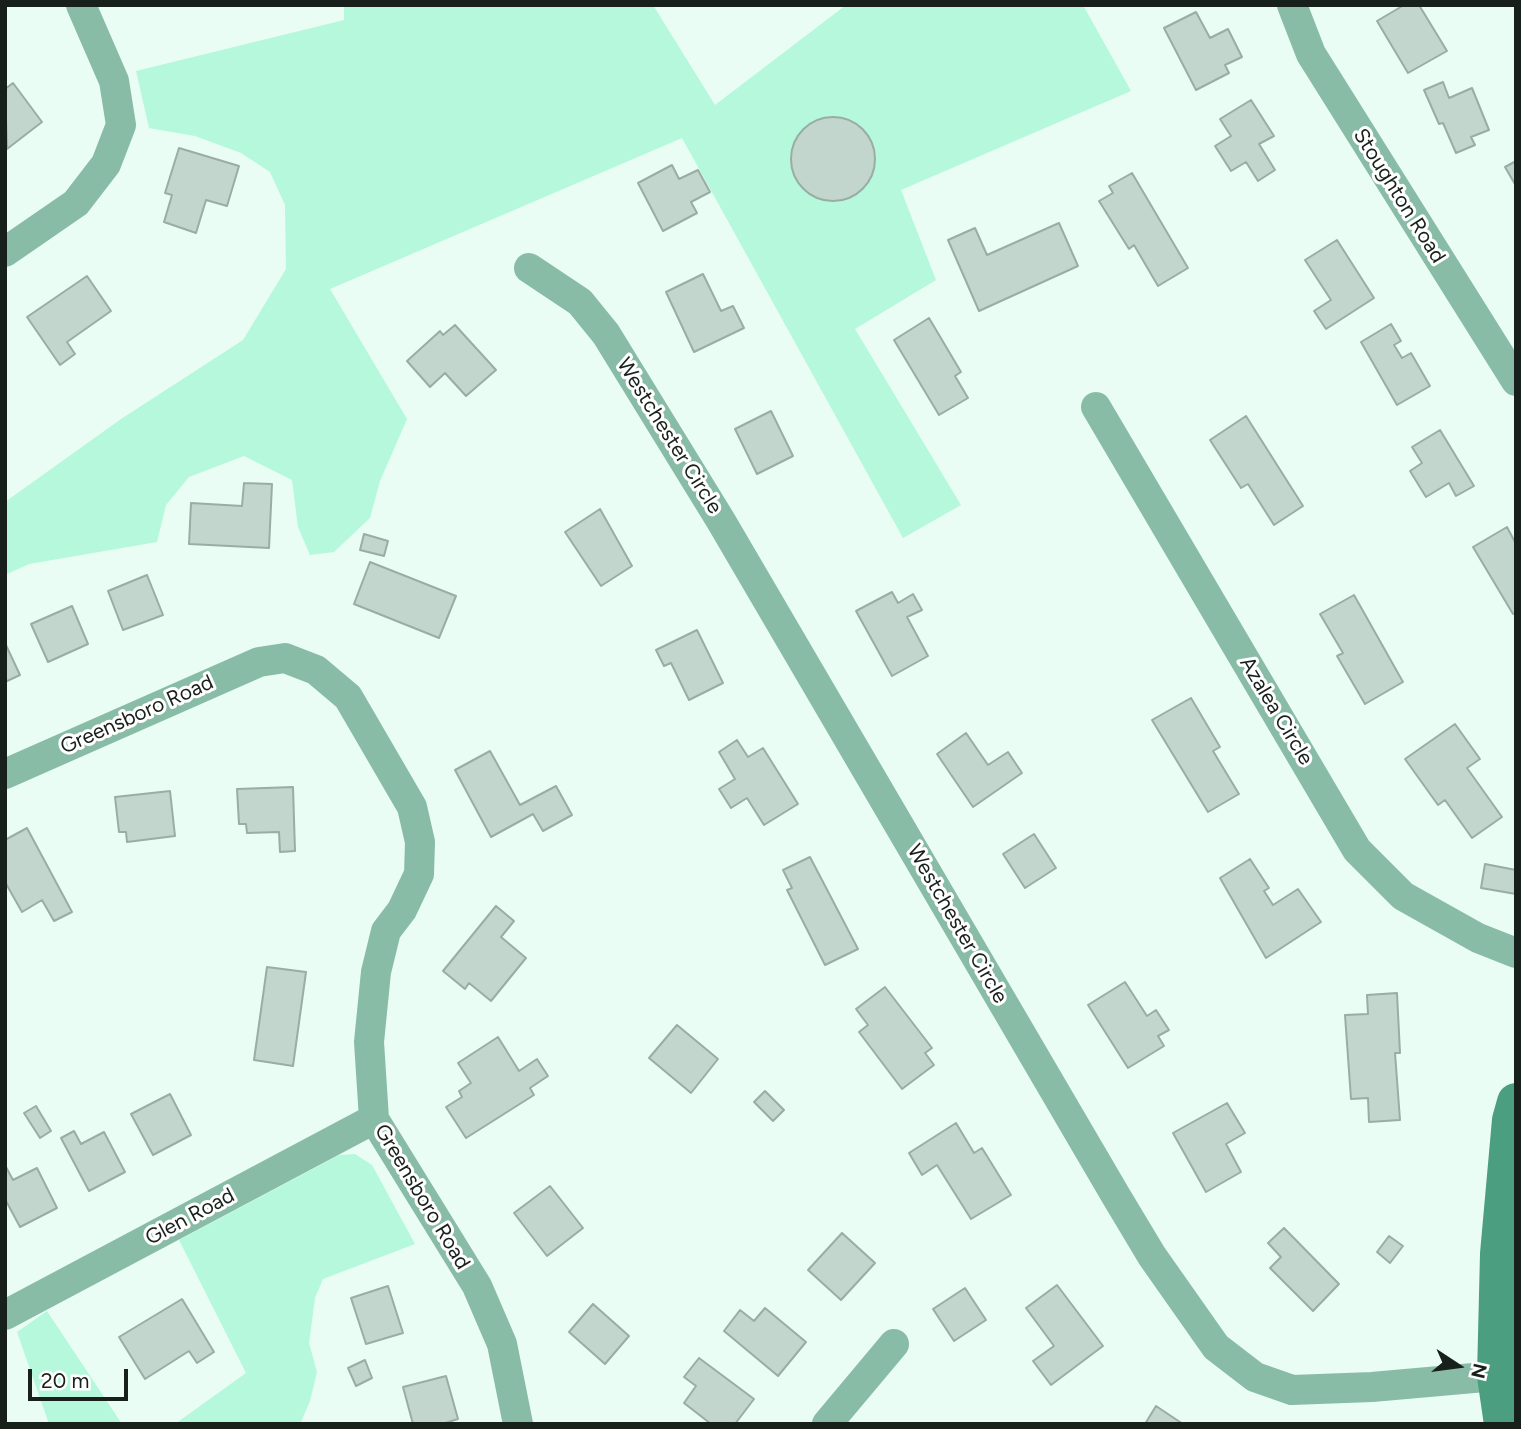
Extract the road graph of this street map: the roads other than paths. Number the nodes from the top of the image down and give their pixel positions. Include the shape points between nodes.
1 (81, 5) edge
2 (1292, 5) edge
3 (5, 252) edge
4 (529, 268) dead end
5 (1516, 382) edge
6 (1096, 407) dead end
7 (5, 774) edge
8 (1516, 953) edge
9 (1516, 1102) edge
10 (374, 1119) junction
11 (5, 1315) edge
12 (894, 1344) dead end
13 (1496, 1376) junction
14 (518, 1424) edge
15 (827, 1424) edge
16 (1503, 1424) edge

1 - 3 street via 114,81 121,125 106,164 76,203
2 - 5 street, Stoughton Road via 1311,54
4 - 13 street, Westchester Circle via 580,302 606,334 728,533 1128,1216 1216,1347 1255,1377 1292,1390
6 - 8 street, Azalea Circle via 1357,850 1403,896
7 - 10 street, Greensboro Road via 259,662 285,658 316,670 348,697 412,807 420,842 419,874 386,931 376,972 369,1042
9 - 13 main road via 1499,1254
10 - 11 street, Glen Road
10 - 14 street, Greensboro Road via 477,1286 502,1344
12 - 15 street
13 - 16 main road

